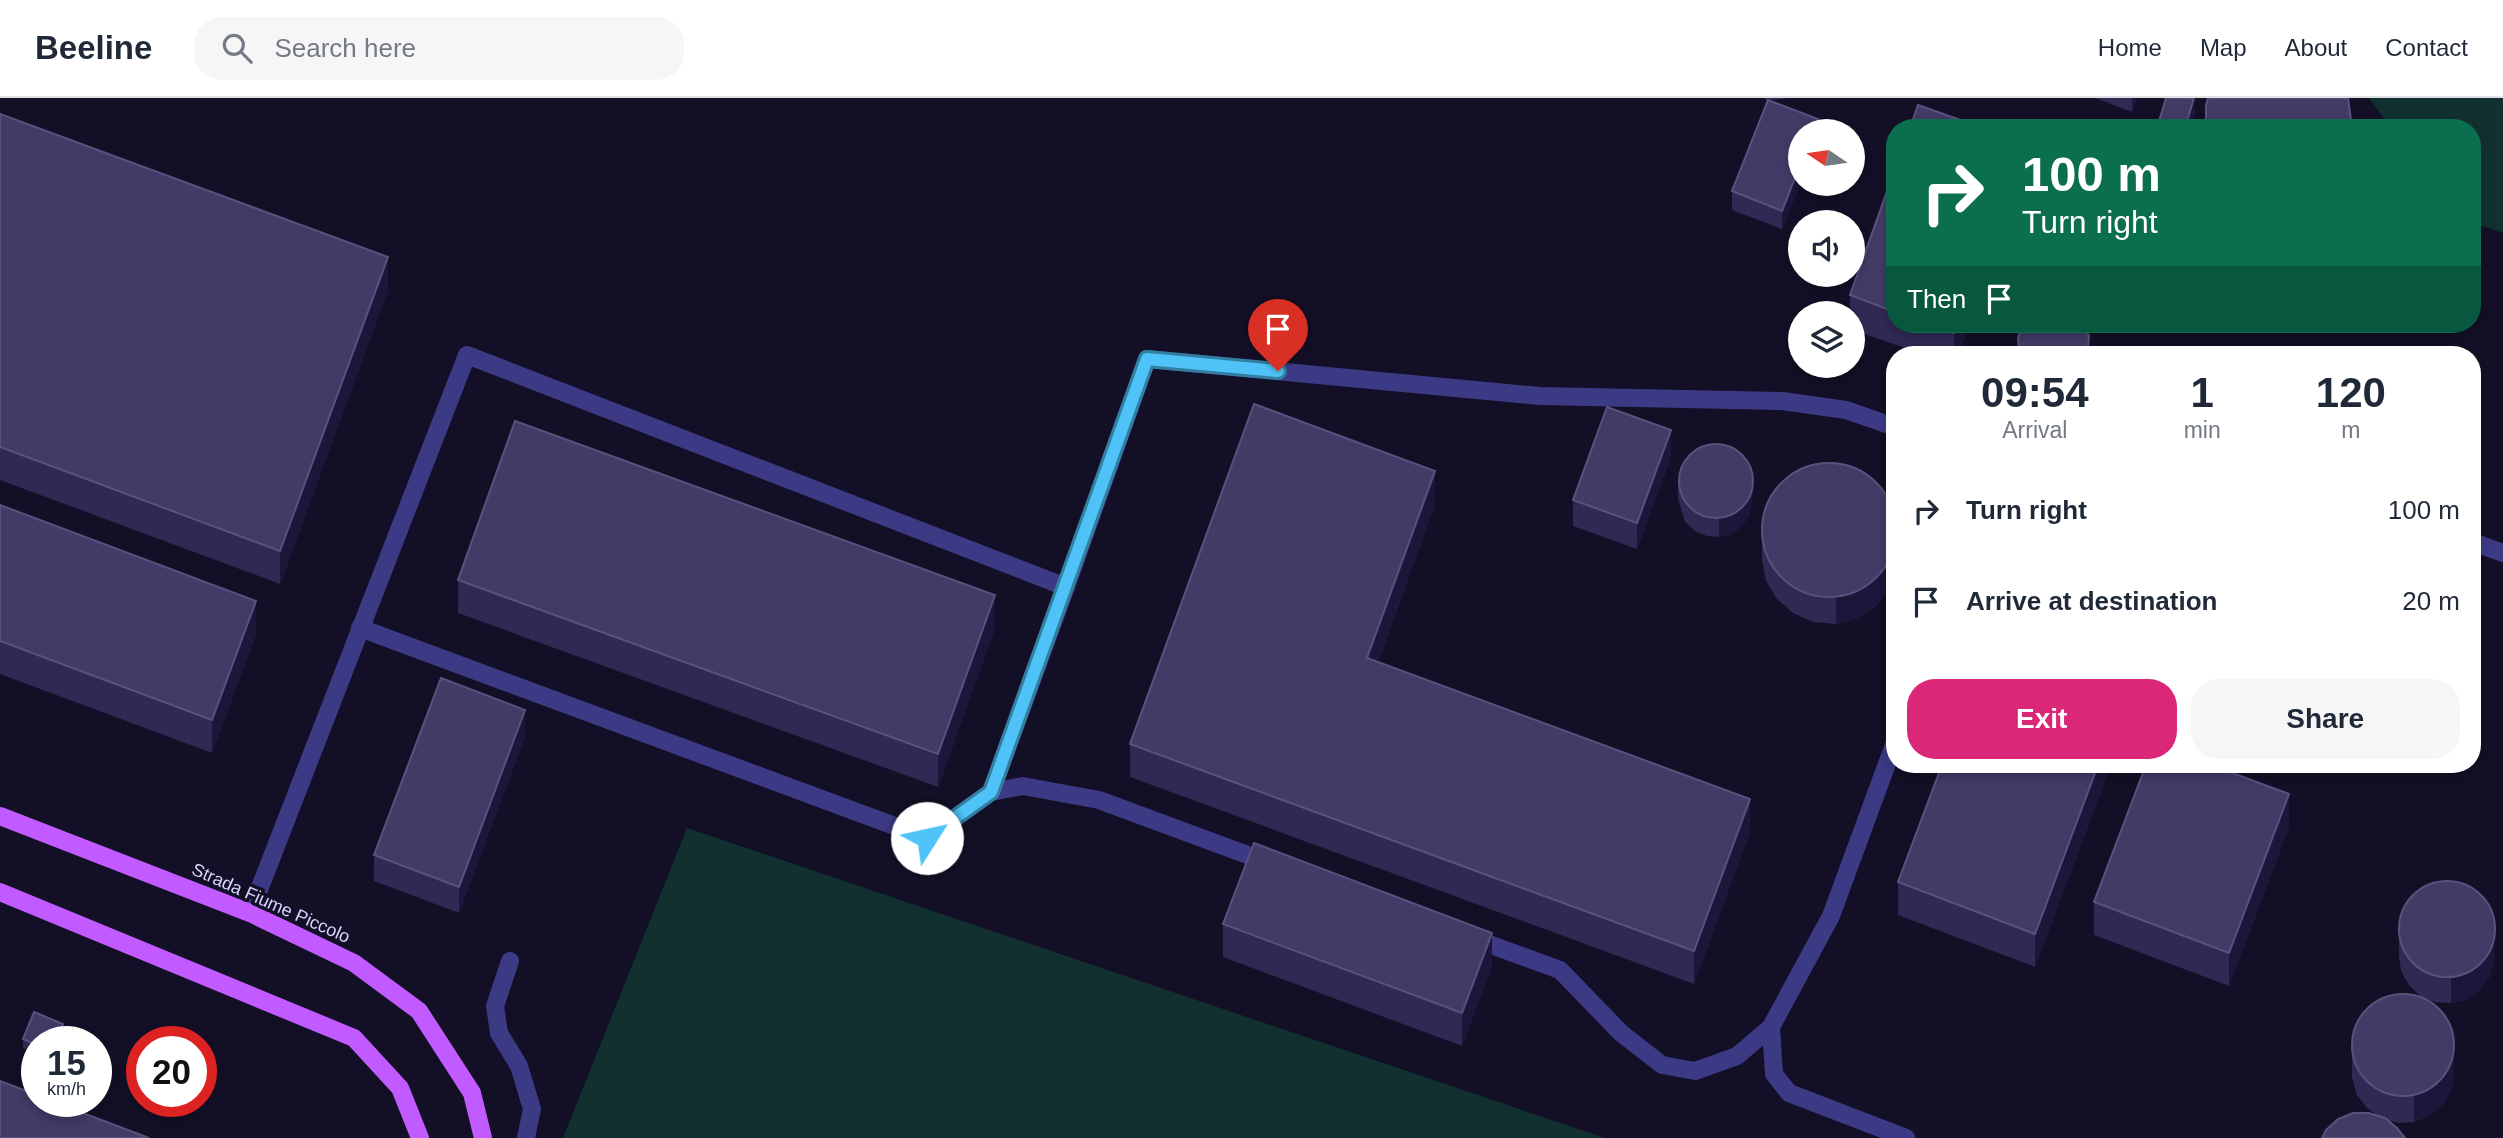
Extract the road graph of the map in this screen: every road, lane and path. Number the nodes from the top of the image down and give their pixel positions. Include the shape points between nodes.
1 (1886, 424) edge
2 (2481, 545) edge
3 (2503, 553) edge
4 (1066, 587) junction
5 (360, 628) junction
6 (1886, 766) edge
7 (991, 792) junction
8 (0, 816) edge
9 (1291, 871) edge
10 (0, 892) edge
11 (250, 913) junction
12 (1458, 932) edge
13 (510, 961) dead end
14 (1771, 1027) junction
15 (420, 1138) edge
16 (482, 1138) edge
17 (526, 1138) edge
18 (1906, 1138) edge

1 - 4 lane via 1846,410 1782,401 1540,396 1147,359
2 - 3 lane
4 - 5 lane via 467,355
4 - 7 lane
5 - 7 lane via 927,838
5 - 11 lane
6 - 14 lane via 1831,916
7 - 9 lane via 1023,786 1099,800
8 - 11 main road, Strada Fiume Piccolo
10 - 15 main road via 354,1038 400,1088
11 - 16 main road, Strada Fiume Piccolo via 354,963 419,1011 472,1093
12 - 14 lane via 1560,970 1621,1033 1662,1065 1695,1071 1737,1056
13 - 17 lane via 495,1006 499,1033 519,1066 532,1110
14 - 18 lane via 1774,1074 1788,1093

